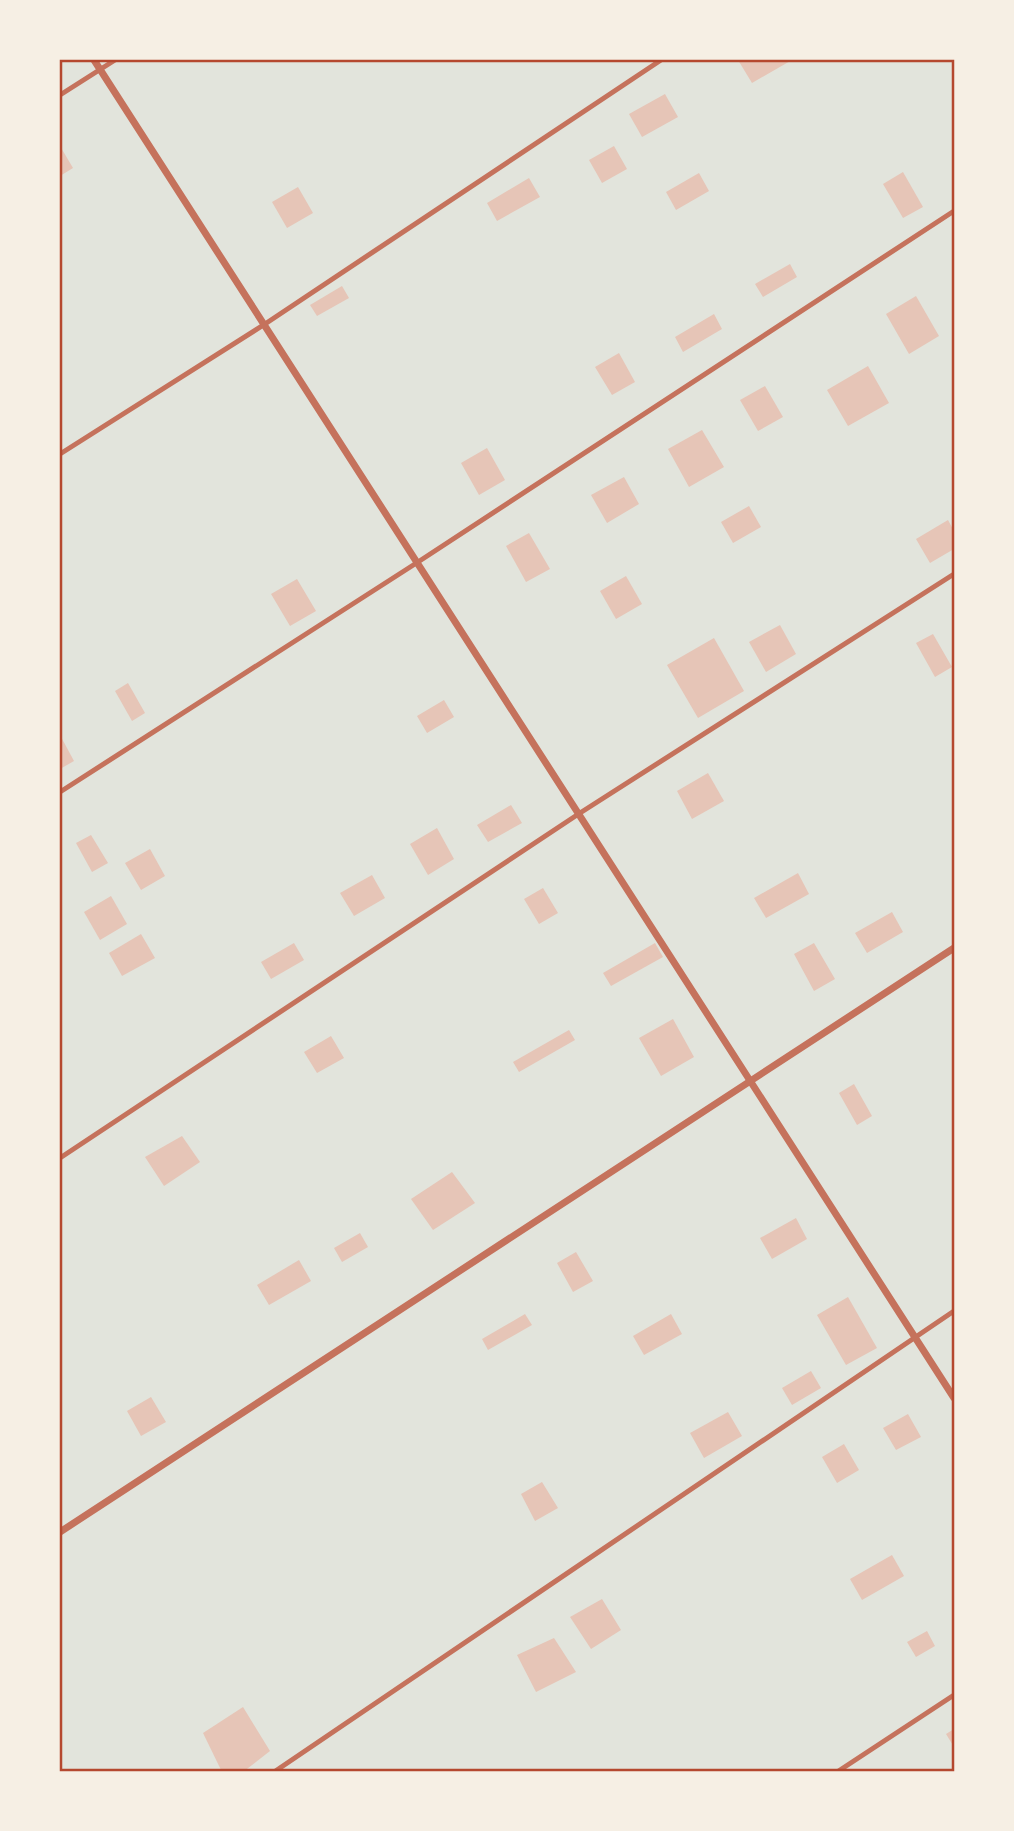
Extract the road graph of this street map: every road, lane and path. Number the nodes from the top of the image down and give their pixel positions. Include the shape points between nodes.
1 (94, 60) edge
2 (115, 60) edge
3 (661, 60) edge
4 (100, 69) junction
5 (60, 95) edge
6 (954, 211) edge
7 (265, 324) junction
8 (60, 454) edge
9 (418, 562) junction
10 (954, 574) edge
11 (60, 792) edge
12 (580, 813) junction
13 (954, 948) edge
14 (752, 1080) junction
15 (60, 1158) edge
16 (954, 1311) edge
17 (915, 1336) junction
18 (954, 1398) edge
19 (60, 1532) edge
20 (954, 1695) edge
21 (274, 1772) edge
22 (836, 1772) edge

1 - 4 street
2 - 4 lane
3 - 7 lane
4 - 5 lane
4 - 7 street
6 - 9 lane
7 - 8 lane
7 - 9 street
9 - 11 lane
9 - 12 street
10 - 12 lane
12 - 14 street
12 - 15 lane
13 - 14 street
14 - 17 street
14 - 19 street
16 - 17 lane
17 - 18 street
17 - 21 lane
20 - 22 lane

